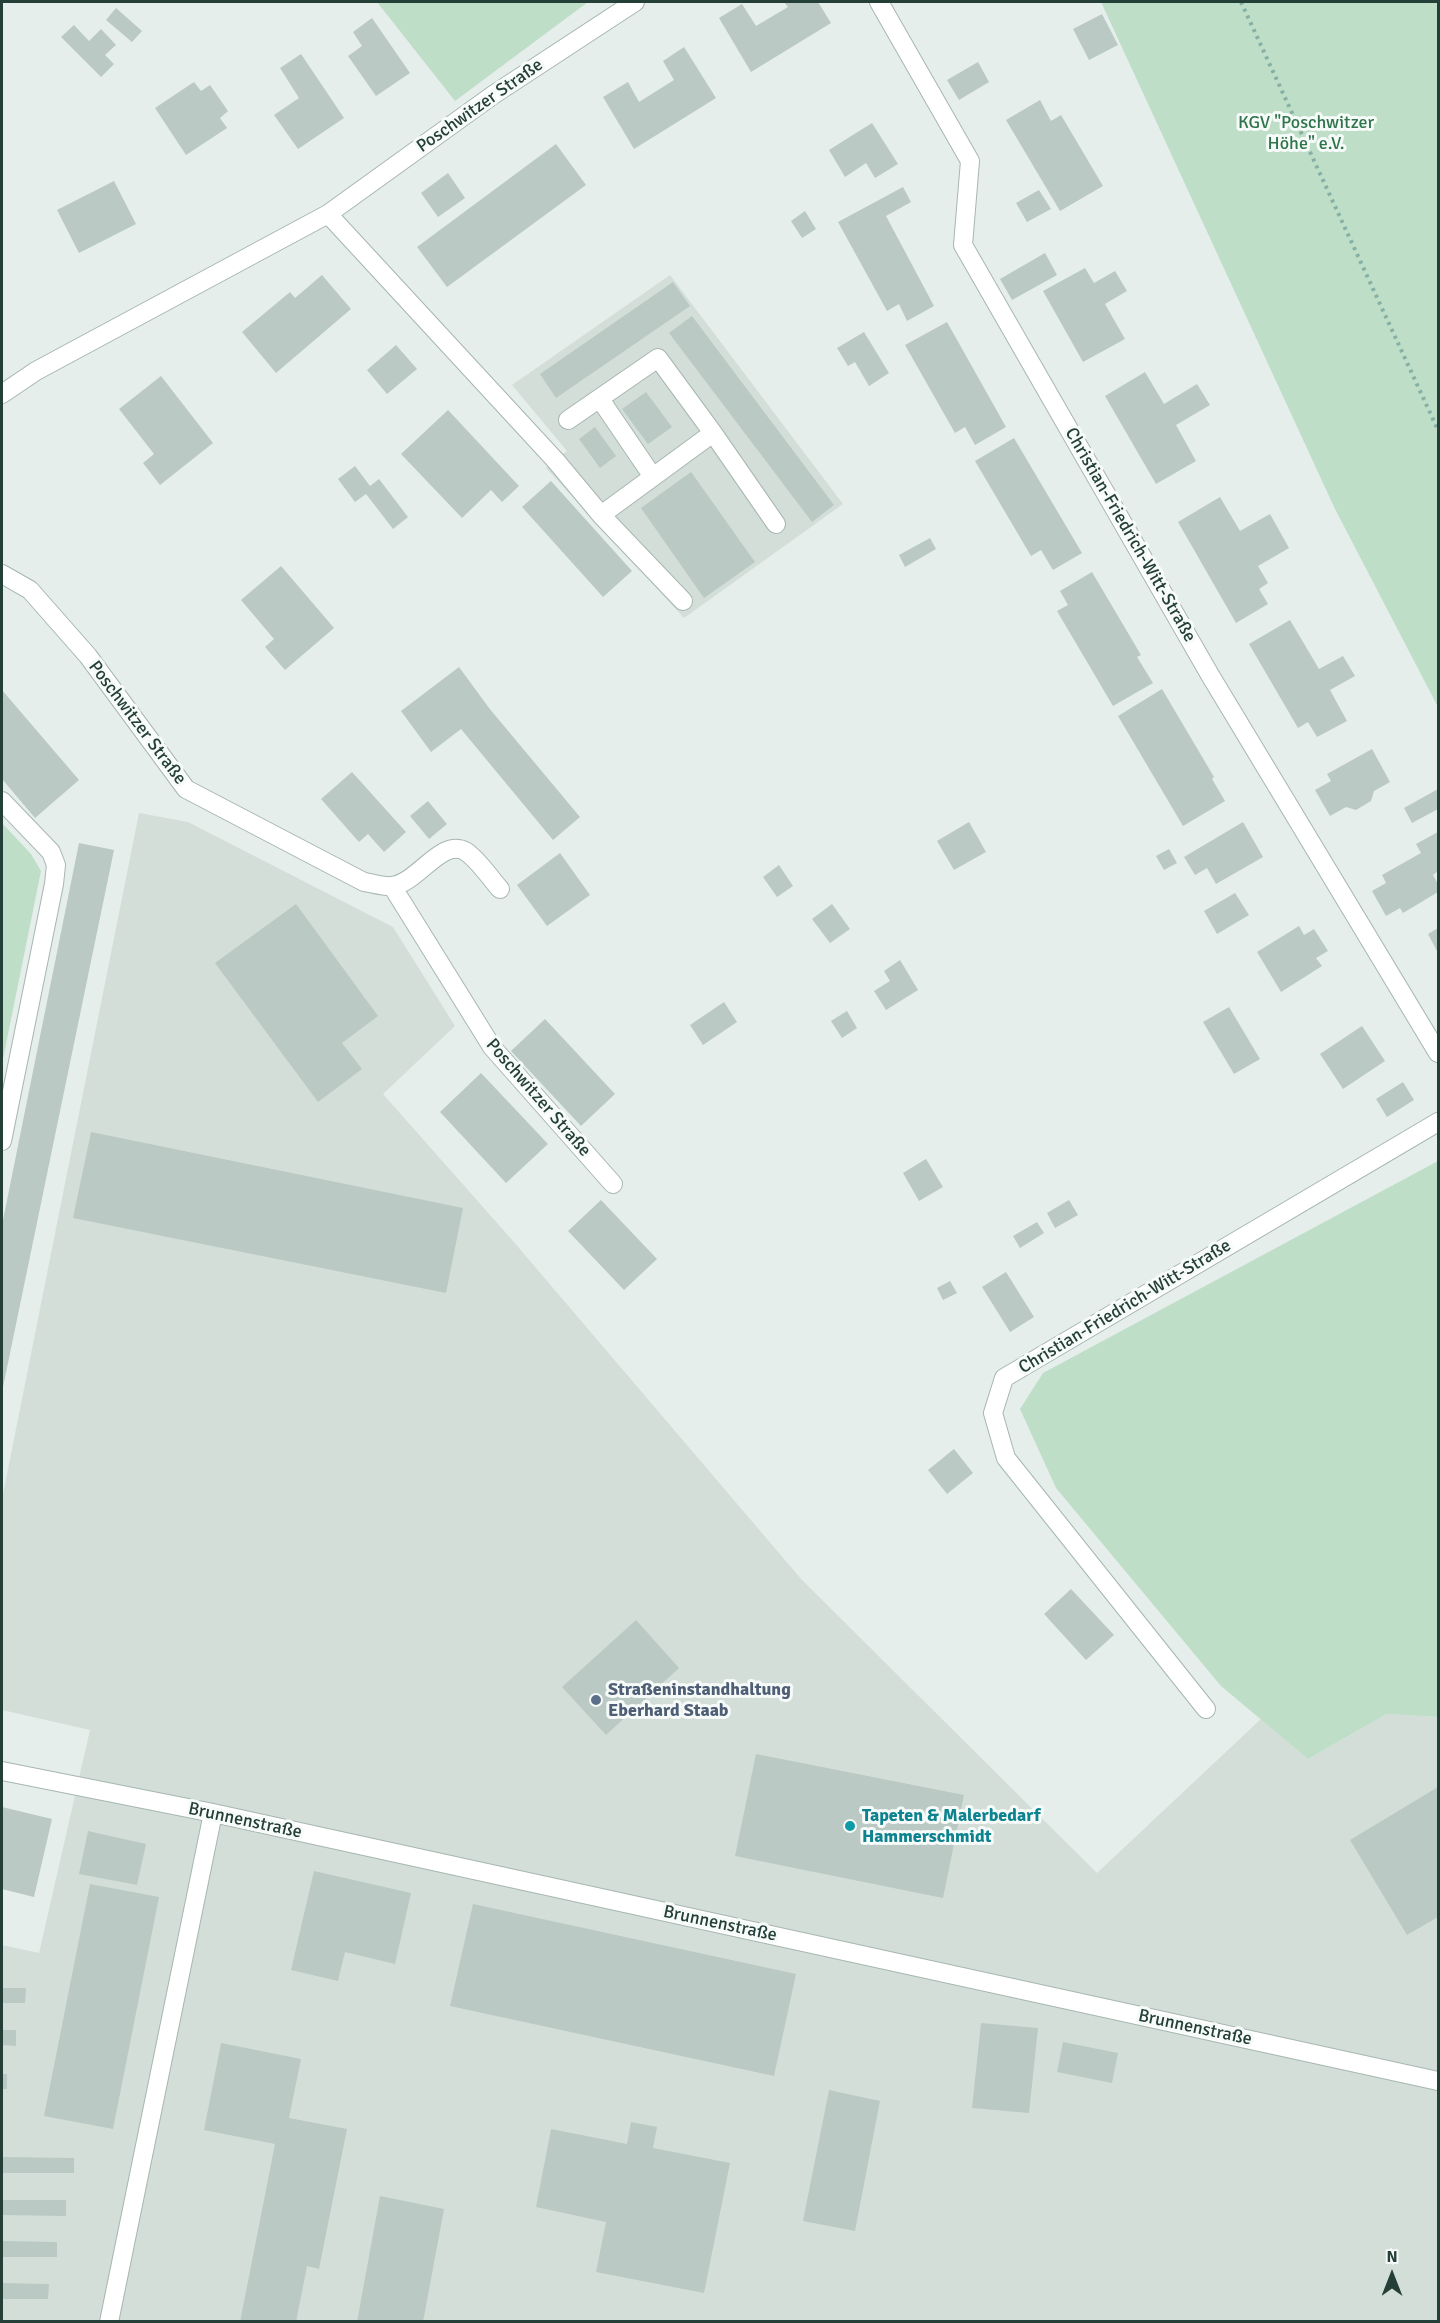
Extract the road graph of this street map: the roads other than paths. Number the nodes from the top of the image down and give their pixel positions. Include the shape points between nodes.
1 (635, 2) edge
2 (879, 2) edge
3 (328, 214) junction
4 (2, 394) edge
5 (600, 399) junction
6 (568, 420) dead end
7 (713, 433) junction
8 (653, 477) junction
9 (602, 515) junction
10 (776, 524) dead end
11 (2, 574) edge
12 (682, 601) dead end
13 (2, 801) edge
14 (392, 886) junction
15 (500, 890) dead end
16 (1438, 1053) edge
17 (1438, 1122) edge
18 (2, 1142) edge
19 (613, 1184) dead end
20 (1206, 1709) dead end
21 (2, 1771) edge
22 (213, 1814) junction
23 (1438, 2081) edge
24 (110, 2322) edge

1 - 3 street, Poschwitzer Straße via 493,95
2 - 16 street, Christian-Friedrich-Witt-Straße via 970,161 963,245 1210,675
3 - 4 street, Poschwitzer Straße via 36,371
3 - 9 street
5 - 6 street
5 - 7 street via 658,358
5 - 8 street
7 - 8 street
7 - 10 street
8 - 9 street
9 - 12 street
11 - 14 street, Poschwitzer Straße via 30,590 88,656 186,789 364,882
13 - 18 street via 51,852 56,865
14 - 15 street via 414,876 445,850 457,848 467,852
14 - 19 street, Poschwitzer Straße via 492,1047
17 - 20 street, Christian-Friedrich-Witt-Straße via 1004,1378 993,1413 1006,1458
21 - 22 street, Brunnenstraße
22 - 23 street, Brunnenstraße
22 - 24 street

